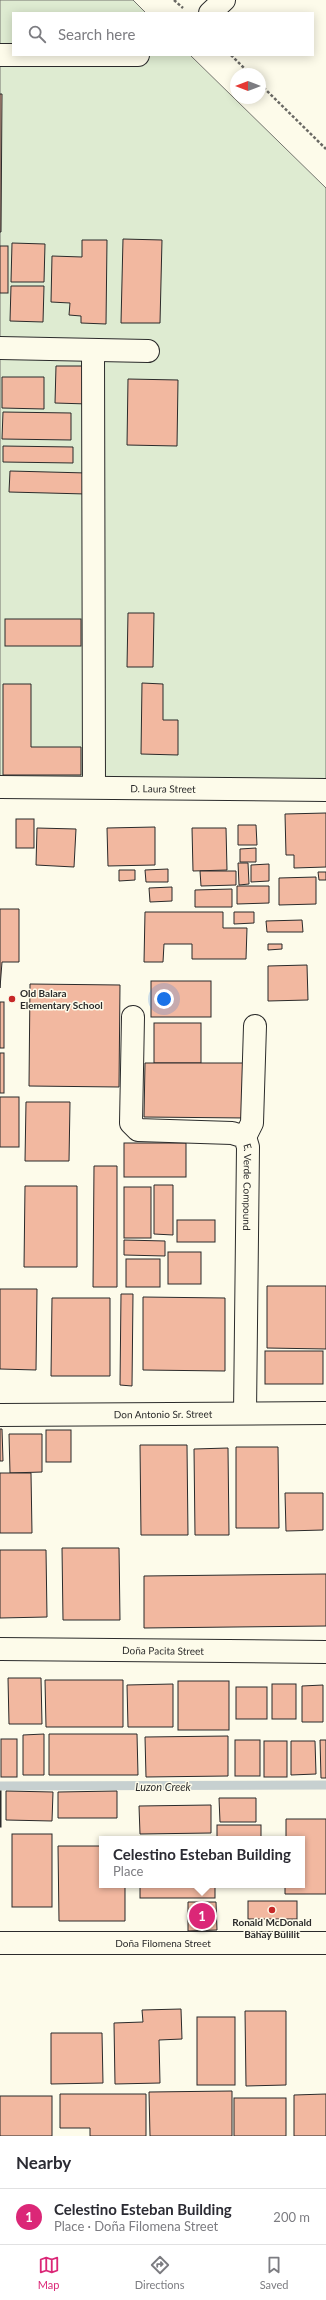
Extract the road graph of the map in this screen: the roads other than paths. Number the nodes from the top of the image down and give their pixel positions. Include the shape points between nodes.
1 (224, 0) edge
2 (211, 12) edge
3 (0, 55) edge
4 (12, 55) edge
5 (0, 348) edge
6 (93, 351) junction
7 (148, 351) dead end
8 (94, 786) junction
9 (0, 787) edge
10 (326, 790) edge
11 (133, 1017) dead end
12 (256, 1026) dead end
13 (245, 1136) junction
14 (245, 1413) junction
15 (326, 1413) edge
16 (0, 1415) edge
17 (0, 1649) edge
18 (326, 1652) edge
19 (0, 1943) edge
20 (326, 1943) edge

1 - 2 street
3 - 4 street
5 - 6 street
6 - 7 street
6 - 8 street
8 - 9 street, D. Laura Street
8 - 10 street, D. Laura Street
11 - 13 street, E. Verde Compound via 131,1123 138,1130 232,1133
12 - 13 street via 252,1123
13 - 14 street, E. Verde Compound via 248,1147
14 - 15 street, Don Antonio Sr. Street
14 - 16 street, Don Antonio Sr. Street
17 - 18 street, Doña Pacita Street
19 - 20 street, Doña Filomena Street

